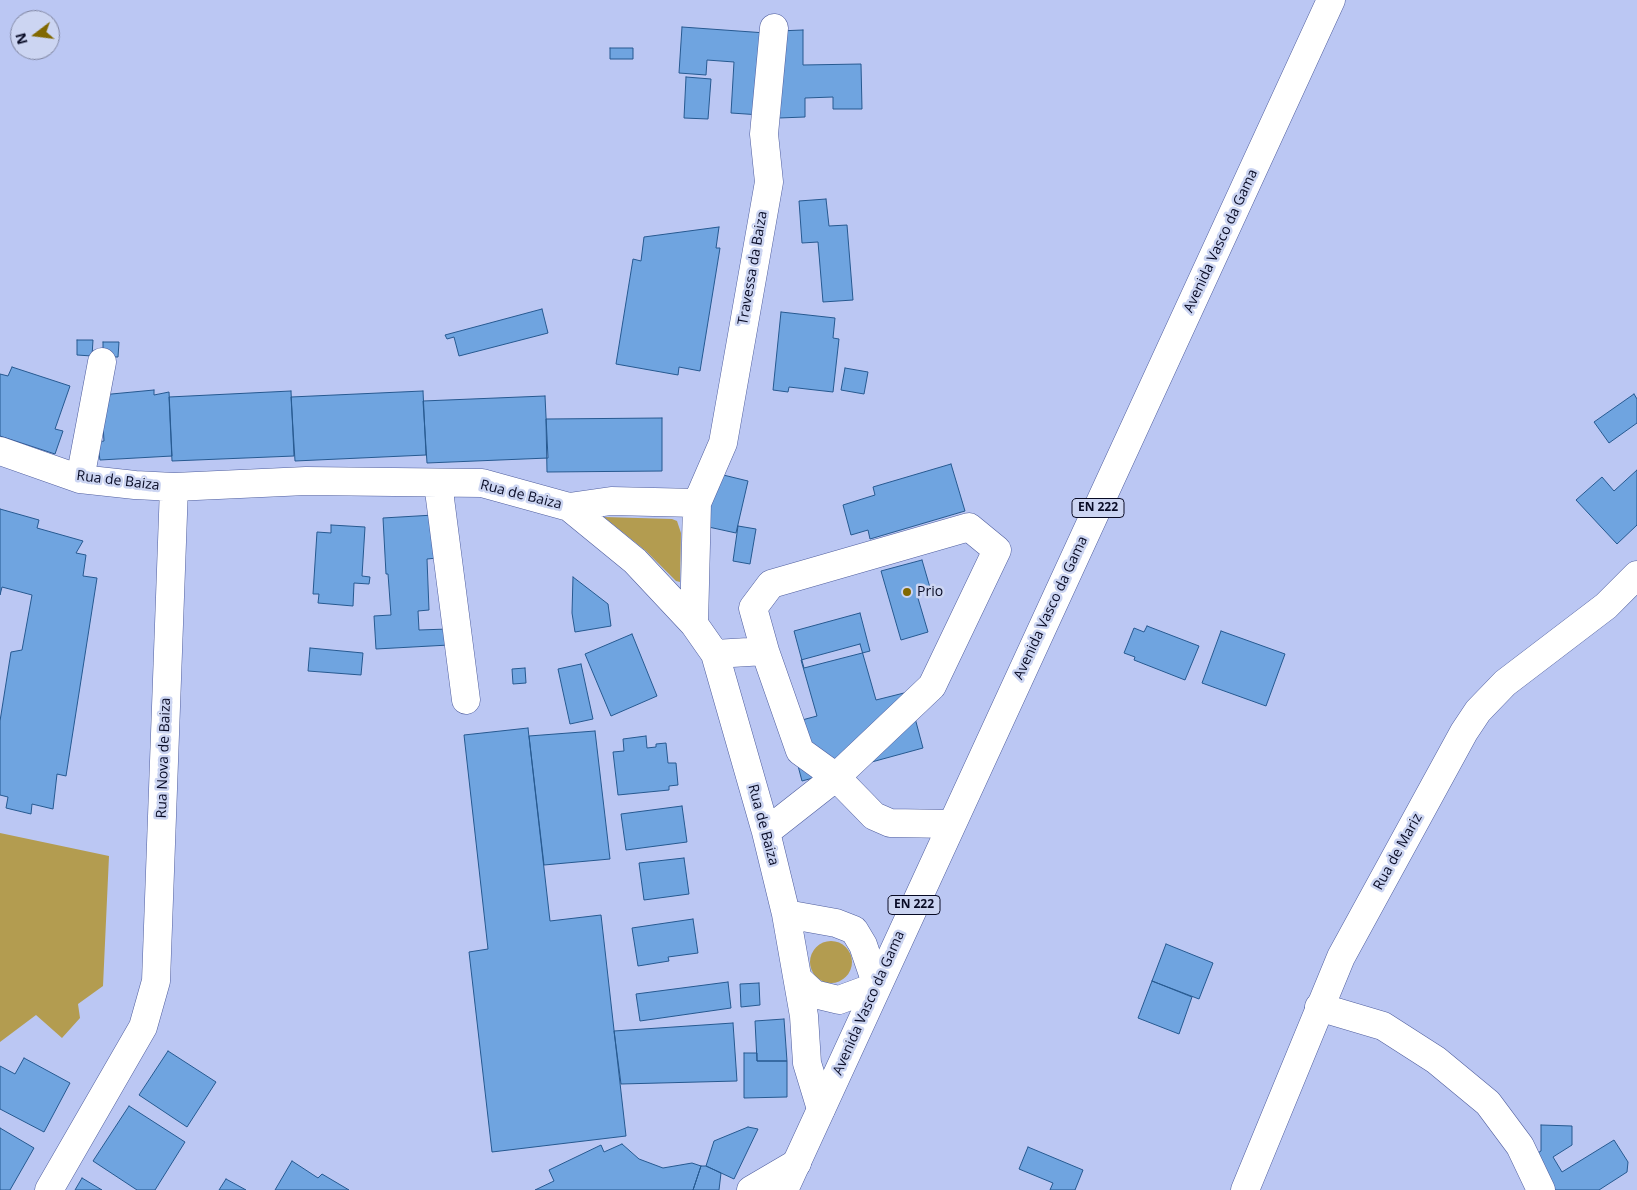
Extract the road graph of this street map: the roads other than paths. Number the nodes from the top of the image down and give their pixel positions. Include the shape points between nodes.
1 (1331, 0) edge
2 (774, 28) dead end
3 (102, 362) dead end
4 (0, 451) edge
5 (80, 479) junction
6 (438, 483) junction
7 (174, 487) junction
8 (698, 503) junction
9 (569, 507) junction
10 (1637, 575) edge
11 (694, 624) junction
12 (765, 651) junction
13 (715, 654) junction
14 (466, 700) dead end
15 (836, 777) junction
16 (951, 824) junction
17 (766, 832) junction
18 (786, 914) junction
19 (798, 979) junction
20 (877, 986) junction
21 (1319, 1007) junction
22 (821, 1109) junction
23 (797, 1163) junction
24 (49, 1190) edge
25 (752, 1190) edge
26 (784, 1190) edge
27 (797, 1190) edge
28 (1246, 1190) edge
29 (1541, 1190) edge

1 - 16 street, Avenida Vasco da Gama / EN 222
2 - 8 street, Travessa da Baiza via 764,134 769,182 723,443
3 - 5 street
4 - 5 street, Rua de Baiza
5 - 7 street, Rua de Baiza
6 - 7 street, Rua de Baiza via 306,480
6 - 9 street, Rua de Baiza via 482,483
6 - 14 street
7 - 24 street, Rua Nova de Baiza via 156,981 143,1027
8 - 9 street via 611,501
8 - 11 street, Travessa da Baiza
9 - 11 street, Rua de Baiza via 635,561
10 - 21 street, Rua de Mariz via 1606,606 1504,683 1478,711 1341,957
11 - 13 street, Rua de Baiza
12 - 13 street
12 - 15 street via 800,751
12 - 15 street via 753,608 772,584 970,527 997,550 932,686
13 - 17 street, Rua de Baiza
15 - 16 street via 874,816 890,823
15 - 17 street
16 - 20 street, Avenida Vasco da Gama / EN 222
17 - 18 street, Rua de Baiza
18 - 19 street, Rua de Baiza
18 - 20 street via 836,923 854,930 863,945
19 - 20 street via 814,994 839,1000
19 - 22 street, Rua de Baiza via 807,1062
20 - 22 street, Avenida Vasco da Gama / EN 222
21 - 28 street, Rua de Mariz
21 - 29 street via 1383,1026 1436,1060 1488,1103 1520,1146
22 - 23 street, Avenida Vasco da Gama / EN 222
23 - 25 street
23 - 26 street, Avenida Vasco da Gama / EN 222
23 - 27 street

